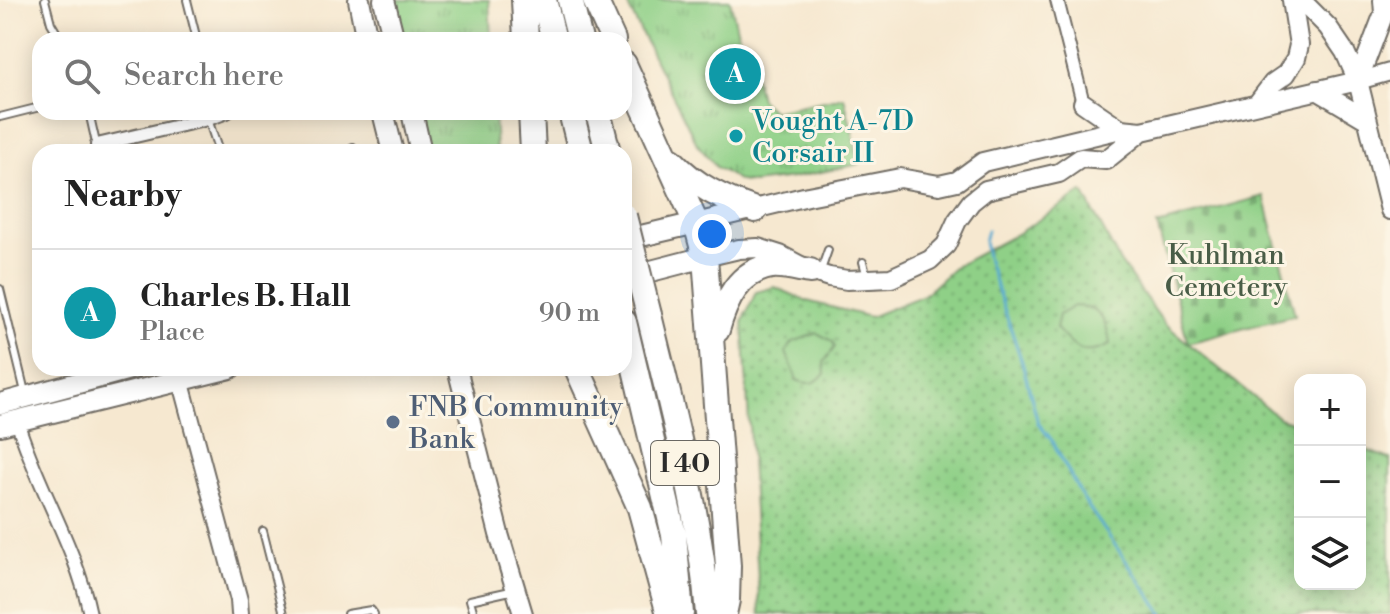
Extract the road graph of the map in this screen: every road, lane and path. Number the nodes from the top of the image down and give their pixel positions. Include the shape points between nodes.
1 (45, 0) edge
2 (187, 0) edge
3 (359, 0) edge
4 (384, 0) edge
5 (524, 0) edge
6 (544, 0) edge
7 (570, 0) edge
8 (595, 0) edge
9 (1057, 0) edge
10 (1292, 0) edge
11 (1301, 0) edge
12 (1383, 0) edge
13 (56, 32) edge
14 (195, 32) edge
15 (365, 32) edge
16 (392, 32) edge
17 (526, 32) edge
18 (552, 32) edge
19 (578, 32) edge
20 (609, 32) edge
21 (1390, 72) edge
22 (1358, 81) junction
23 (632, 82) edge
24 (1317, 90) junction
25 (1083, 103) junction
26 (1257, 104) junction
27 (32, 109) edge
28 (0, 117) edge
29 (1366, 119) junction
30 (91, 120) edge
31 (198, 120) edge
32 (216, 120) edge
33 (385, 120) edge
34 (414, 120) edge
35 (531, 120) edge
36 (573, 120) edge
37 (600, 120) edge
38 (1121, 129) junction
39 (1142, 131) junction
40 (1070, 141) junction
41 (96, 144) edge
42 (111, 144) edge
43 (218, 144) edge
44 (391, 144) edge
45 (419, 144) edge
46 (533, 144) edge
47 (579, 144) edge
48 (606, 144) edge
49 (665, 154) junction
50 (939, 185) junction
51 (755, 210) junction
52 (1390, 210) edge
53 (957, 221) junction
54 (696, 223) junction
55 (632, 238) edge
56 (632, 248) edge
57 (828, 250) dead end
58 (705, 257) junction
59 (815, 273) junction
60 (632, 276) edge
61 (0, 289) edge
62 (712, 344) junction
63 (632, 356) edge
64 (102, 376) edge
65 (164, 376) edge
66 (177, 376) edge
67 (459, 376) edge
68 (581, 376) edge
69 (26, 396) junction
70 (0, 404) edge
71 (9, 423) edge
72 (263, 531) dead end
73 (516, 590) junction
74 (90, 614) edge
75 (240, 614) edge
76 (284, 614) edge
77 (347, 614) edge
78 (374, 614) edge
79 (474, 614) edge
80 (523, 614) edge
81 (669, 614) edge
82 (681, 614) edge
83 (708, 614) edge
84 (724, 614) edge

1 - 13 lane
2 - 14 lane
3 - 15 main road
4 - 16 main road
5 - 17 highway
6 - 18 highway
7 - 19 highway
8 - 20 highway
9 - 25 street
10 - 26 main road via 1296,58
11 - 22 main road via 1336,40
12 - 22 main road via 1384,13
21 - 22 street
22 - 24 main road
22 - 29 main road
23 - 49 highway
24 - 26 main road
24 - 29 main road
25 - 38 main road
25 - 40 main road via 1082,122
26 - 39 main road
27 - 28 lane
29 - 52 main road
30 - 41 lane
31 - 42 street
32 - 43 lane
33 - 44 main road
34 - 45 main road
35 - 46 highway
36 - 47 highway
37 - 48 highway
38 - 39 main road
38 - 40 main road
39 - 53 main road via 1106,160 1081,158 1059,173 986,190
40 - 50 main road via 983,162 957,181
49 - 51 highway via 700,186
49 - 54 highway
50 - 51 main road via 900,178
50 - 53 main road via 954,203
51 - 54 main road
53 - 59 main road via 946,245 930,260 891,278 865,272 847,280
54 - 55 main road
54 - 58 highway
56 - 83 highway, I 40, bridge via 691,485
57 - 59 lane
58 - 59 main road via 758,248
58 - 60 main road
58 - 62 highway
59 - 62 highway via 776,266 750,275 726,302
61 - 69 lane
62 - 84 highway via 728,566
63 - 82 highway, I 40 via 671,520
64 - 69 main road
65 - 71 main road
66 - 75 street
67 - 73 main road
68 - 81 highway via 640,508
69 - 70 main road
71 - 74 street via 75,559
72 - 76 lane
73 - 79 lane via 470,600
73 - 80 main road
77 - 78 lane via 366,609

